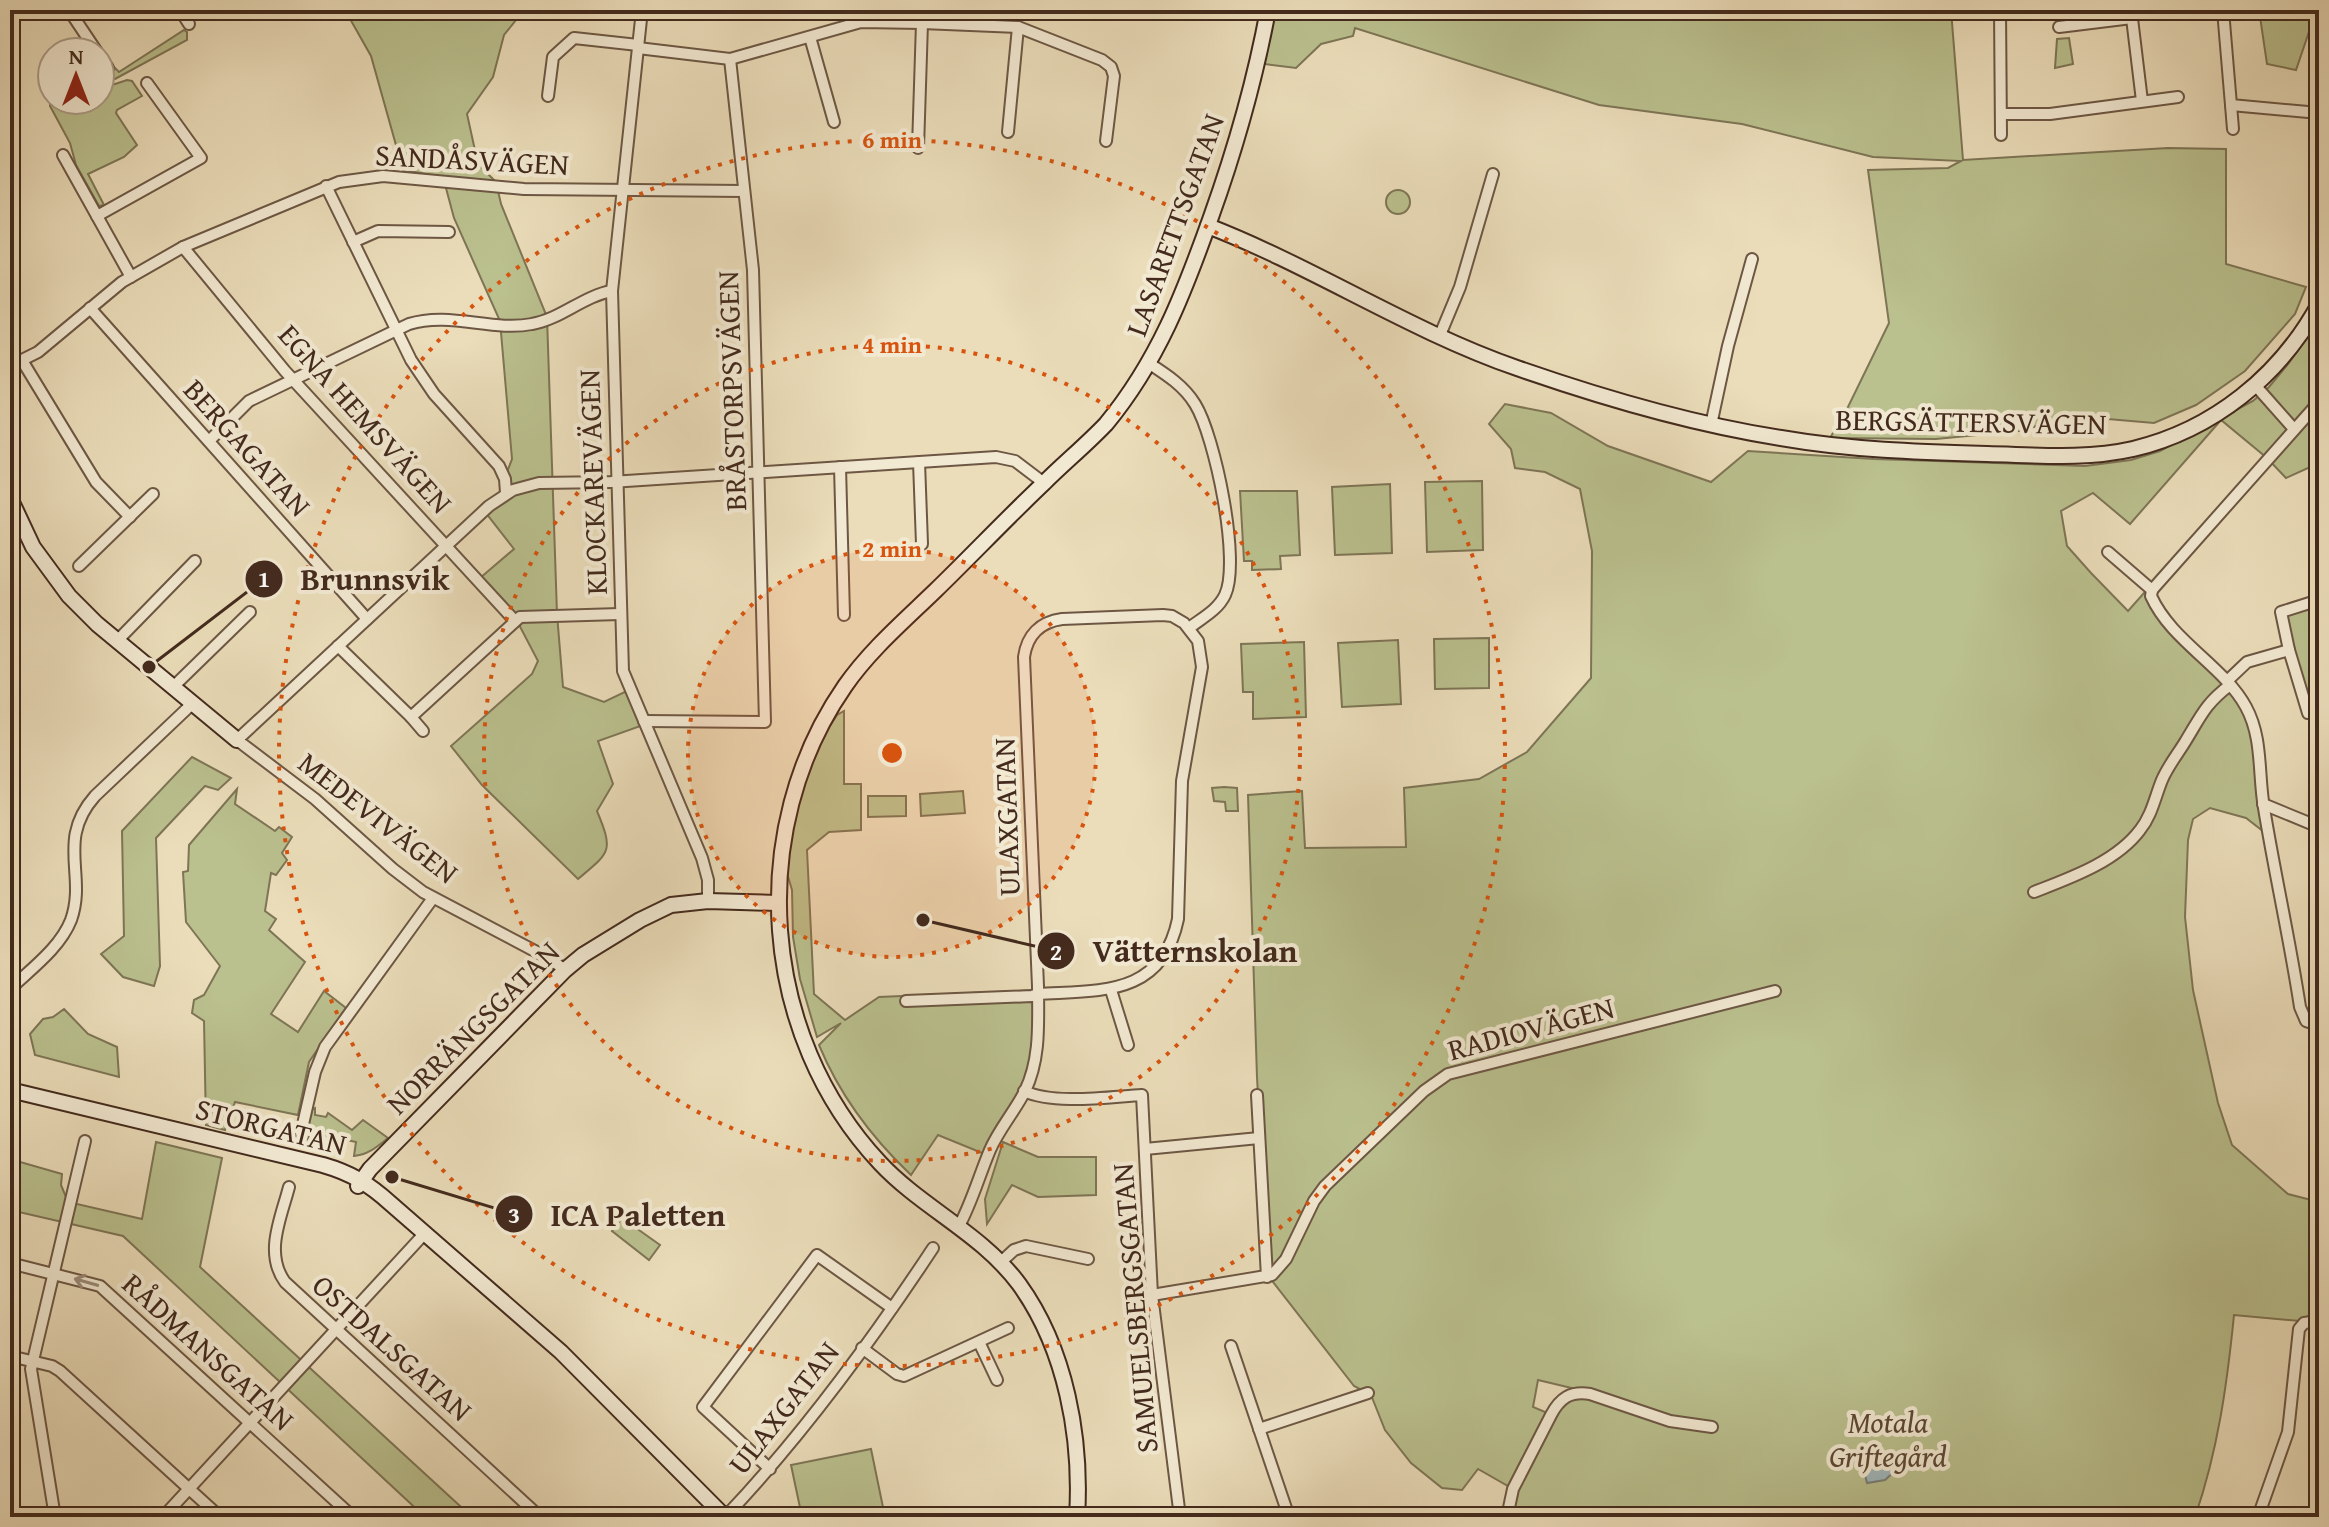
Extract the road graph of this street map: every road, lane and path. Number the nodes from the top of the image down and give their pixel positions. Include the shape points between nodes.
1 (69, 10) edge
2 (180, 10) edge
3 (642, 10) edge
4 (1268, 10) edge
5 (2000, 10) edge
6 (2223, 10) edge
7 (2131, 14) edge
8 (922, 23) junction
9 (189, 24) dead end
10 (1018, 27) junction
11 (2059, 27) dead end
12 (87, 36) edge
13 (810, 37) junction
14 (638, 47) junction
15 (730, 59) junction
16 (147, 83) dead end
17 (548, 96) dead end
18 (2178, 97) dead end
19 (2142, 101) junction
20 (2231, 105) junction
21 (2319, 113) edge
22 (2002, 114) junction
23 (834, 122) dead end
24 (2233, 129) dead end
25 (1008, 132) dead end
26 (2001, 135) dead end
27 (1106, 141) dead end
28 (918, 148) dead end
29 (63, 155) dead end
30 (1493, 174) dead end
31 (326, 186) junction
32 (623, 191) junction
33 (744, 191) junction
34 (97, 216) junction
35 (1208, 226) junction
36 (449, 232) dead end
37 (353, 242) junction
38 (183, 247) junction
39 (1752, 259) dead end
40 (131, 277) junction
41 (612, 291) junction
42 (2319, 304) edge
43 (90, 308) junction
44 (395, 332) junction
45 (1440, 335) junction
46 (23, 362) junction
47 (1150, 364) junction
48 (10, 366) edge
49 (293, 380) junction
50 (2255, 385) junction
51 (2319, 402) edge
52 (1711, 425) junction
53 (2294, 429) junction
54 (209, 441) junction
55 (919, 462) junction
56 (840, 467) junction
57 (759, 473) junction
58 (617, 482) junction
59 (1044, 483) junction
60 (506, 493) junction
61 (153, 494) dead end
62 (10, 498) edge
63 (130, 517) junction
64 (922, 544) dead end
65 (447, 545) junction
66 (2108, 552) dead end
67 (195, 561) dead end
68 (79, 566) dead end
69 (2152, 590) junction
70 (2319, 600) edge
71 (250, 612) dead end
72 (620, 614) junction
73 (844, 615) dead end
74 (367, 619) junction
75 (515, 621) junction
76 (1189, 628) junction
77 (117, 641) junction
78 (338, 646) junction
79 (2289, 650) junction
80 (2229, 683) junction
81 (173, 687) junction
82 (193, 703) junction
83 (2319, 712) edge
84 (411, 717) junction
85 (644, 721) junction
86 (423, 731) dead end
87 (237, 740) junction
88 (2263, 804) junction
89 (2319, 827) edge
90 (2034, 892) dead end
91 (433, 898) junction
92 (708, 901) junction
93 (777, 903) junction
94 (565, 970) junction
95 (10, 989) edge
96 (1111, 990) junction
97 (1775, 991) dead end
98 (1038, 994) junction
99 (906, 1001) dead end
100 (2315, 1022) edge
101 (1128, 1045) dead end
102 (10, 1090) edge
103 (1024, 1091) junction
104 (1257, 1095) dead end
105 (10, 1098) edge
106 (301, 1133) dead end
107 (1259, 1138) junction
108 (85, 1141) dead end
109 (1145, 1149) junction
110 (360, 1183) junction
111 (289, 1187) dead end
112 (959, 1226) junction
113 (423, 1235) junction
114 (933, 1248) dead end
115 (1088, 1259) dead end
116 (1001, 1262) junction
117 (10, 1263) edge
118 (54, 1273) junction
119 (1267, 1277) junction
120 (1152, 1295) junction
121 (892, 1308) junction
122 (2319, 1321) edge
123 (1008, 1328) dead end
124 (336, 1330) junction
125 (979, 1342) junction
126 (1231, 1346) dead end
127 (862, 1348) junction
128 (10, 1356) edge
129 (33, 1361) junction
130 (997, 1380) dead end
131 (1368, 1393) dead end
132 (250, 1423) junction
133 (1712, 1427) dead end
134 (1259, 1429) junction
135 (770, 1469) junction
136 (189, 1489) junction
137 (2319, 1507) edge
138 (55, 1517) edge
139 (163, 1517) edge
140 (220, 1517) edge
141 (353, 1517) edge
142 (540, 1517) edge
143 (716, 1517) edge
144 (725, 1517) edge
145 (1077, 1517) edge
146 (1180, 1517) edge
147 (1289, 1517) edge
148 (1507, 1517) edge
149 (2258, 1517) edge
150 (2315, 1517) edge

1 - 12 street
2 - 9 street
3 - 14 street, KLOCKAREVÄGEN
4 - 35 street, LASARETTSGATAN via 1244,112
5 - 22 street
6 - 20 street
7 - 11 street
7 - 19 street
8 - 10 street
8 - 13 street via 861,22
8 - 28 street
10 - 25 street
10 - 27 street via 1111,67
13 - 15 street
13 - 23 street
14 - 15 street
14 - 17 street via 574,38 553,57
14 - 32 street, KLOCKAREVÄGEN
15 - 33 street, BRÅSTORPSVÄGEN
16 - 34 street via 201,158
18 - 19 street
19 - 22 street via 2050,114
20 - 21 street
20 - 24 street
22 - 26 street
29 - 34 street
30 - 45 street via 1463,278
31 - 32 street, SANDÅSVÄGEN via 383,176 524,189
31 - 37 street
31 - 38 street, SANDÅSVÄGEN
32 - 33 street, SANDÅSVÄGEN
32 - 41 street, KLOCKAREVÄGEN
33 - 57 street, BRÅSTORPSVÄGEN via 753,270
34 - 40 street
35 - 45 street, BERGSÄTTERSVÄGEN
35 - 47 street, LASARETTSGATAN
36 - 37 street via 378,231
37 - 44 street
38 - 40 street, SANDÅSVÄGEN
38 - 49 street, EGNA HEMSVÄGEN
39 - 52 street
40 - 43 street, SANDÅSVÄGEN
41 - 44 street via 534,324 434,320
41 - 58 street, KLOCKAREVÄGEN
42 - 50 street, BERGSÄTTERSVÄGEN via 2291,349
43 - 46 street, SANDÅSVÄGEN
43 - 54 street, BERGAGATAN
44 - 49 street
44 - 60 street via 434,394 499,466
45 - 52 street, BERGSÄTTERSVÄGEN via 1516,368
46 - 48 street, SANDÅSVÄGEN
46 - 63 street via 96,482
47 - 59 street, LASARETTSGATAN via 1106,424
47 - 76 street via 1197,407 1225,510 1227,589 1218,606
49 - 54 street via 249,401
49 - 65 street, EGNA HEMSVÄGEN
50 - 52 street, BERGSÄTTERSVÄGEN via 2182,432 2132,449 2083,456 1867,449
50 - 53 street
51 - 53 street
53 - 69 street
54 - 74 street, BERGAGATAN
55 - 56 street
55 - 59 street via 1002,457
55 - 64 street
56 - 57 street
56 - 73 street
57 - 58 street
57 - 85 street, BRÅSTORPSVÄGEN via 765,722
58 - 60 street via 539,483
58 - 72 street, KLOCKAREVÄGEN
59 - 93 street, LASARETTSGATAN via 874,650 836,699 809,751 792,802
60 - 65 street
61 - 63 street
62 - 77 street, MEDEVIVÄGEN via 57,582
63 - 68 street
65 - 74 street
65 - 75 street, EGNA HEMSVÄGEN
66 - 69 street
67 - 77 street
69 - 80 street via 2153,601 2187,645
70 - 79 street via 2281,612
71 - 81 street
72 - 75 street
72 - 85 street, KLOCKAREVÄGEN via 623,671
74 - 78 street
75 - 84 street
76 - 96 street via 1199,644 1202,667 1182,781 1176,929 1153,968
76 - 98 street, ULAXGATAN via 1172,616 1153,614 1062,619 1043,624 1029,639 1024,657
77 - 81 street, MEDEVIVÄGEN
78 - 84 street
78 - 87 street
79 - 80 street via 2247,662
79 - 83 street via 2308,713
80 - 88 street via 2257,737
80 - 90 street via 2207,704 2168,767 2138,834 2081,873
81 - 82 street, MEDEVIVÄGEN
82 - 87 street, MEDEVIVÄGEN
82 - 95 street via 83,812 75,834 72,916 55,945
84 - 86 street
85 - 92 street, KLOCKAREVÄGEN via 705,868
87 - 91 street, MEDEVIVÄGEN
88 - 89 street
88 - 100 street via 2300,1007 2306,1021
91 - 94 street, MEDEVIVÄGEN
91 - 106 street via 325,1047
92 - 93 street, NORRÄNGSGATAN
92 - 94 street, NORRÄNGSGATAN via 657,910
93 - 112 street, LASARETTSGATAN via 792,1001 824,1087 883,1166
94 - 110 street, NORRÄNGSGATAN
96 - 98 street
96 - 101 street
97 - 119 street, RADIOVÄGEN via 1468,1067 1438,1079 1325,1186 1283,1265
98 - 99 street
98 - 103 street, ULAXGATAN via 1037,1048
102 - 110 street, STORGATAN via 323,1165
103 - 109 street, SAMUELSBERGSGATAN via 1057,1099 1142,1095
103 - 112 street, ULAXGATAN via 994,1143
104 - 107 street
105 - 110 street, STORGATAN
107 - 109 street
107 - 119 street
108 - 118 street
109 - 120 street, SAMUELSBERGSGATAN
110 - 113 street, STORGATAN
111 - 124 street, OSTDALSGATAN via 274,1246 276,1267 288,1286
112 - 116 street, LASARETTSGATAN
113 - 124 street
113 - 143 street, STORGATAN via 556,1357
113 - 144 street, STORGATAN via 561,1352
114 - 121 street, ULAXGATAN
115 - 116 street via 1026,1246
116 - 145 street, LASARETTSGATAN via 1037,1314 1060,1371 1077,1451
117 - 118 street, RÅDMANSGATAN
118 - 129 street
132 -> 118 street, RÅDMANSGATAN via 100,1286
119 - 120 street
120 - 146 street, SAMUELSBERGSGATAN
121 - 127 street, ULAXGATAN
121 - 135 street via 817,1255 703,1407
122 - 149 street via 2299,1329 2288,1432
123 - 125 street
124 - 132 street
124 - 142 street, OSTDALSGATAN
125 - 127 street via 904,1376
125 - 130 street
126 - 134 street
127 - 135 street, ULAXGATAN
128 - 129 street
129 - 136 street via 65,1375
129 - 138 street
131 - 134 street
132 - 136 street
132 - 141 street, RÅDMANSGATAN
133 - 148 street via 1670,1421 1590,1394 1567,1395 1556,1406 1513,1489
134 - 147 street
135 - 144 street, ULAXGATAN
136 - 139 street
136 - 140 street
137 - 150 street

